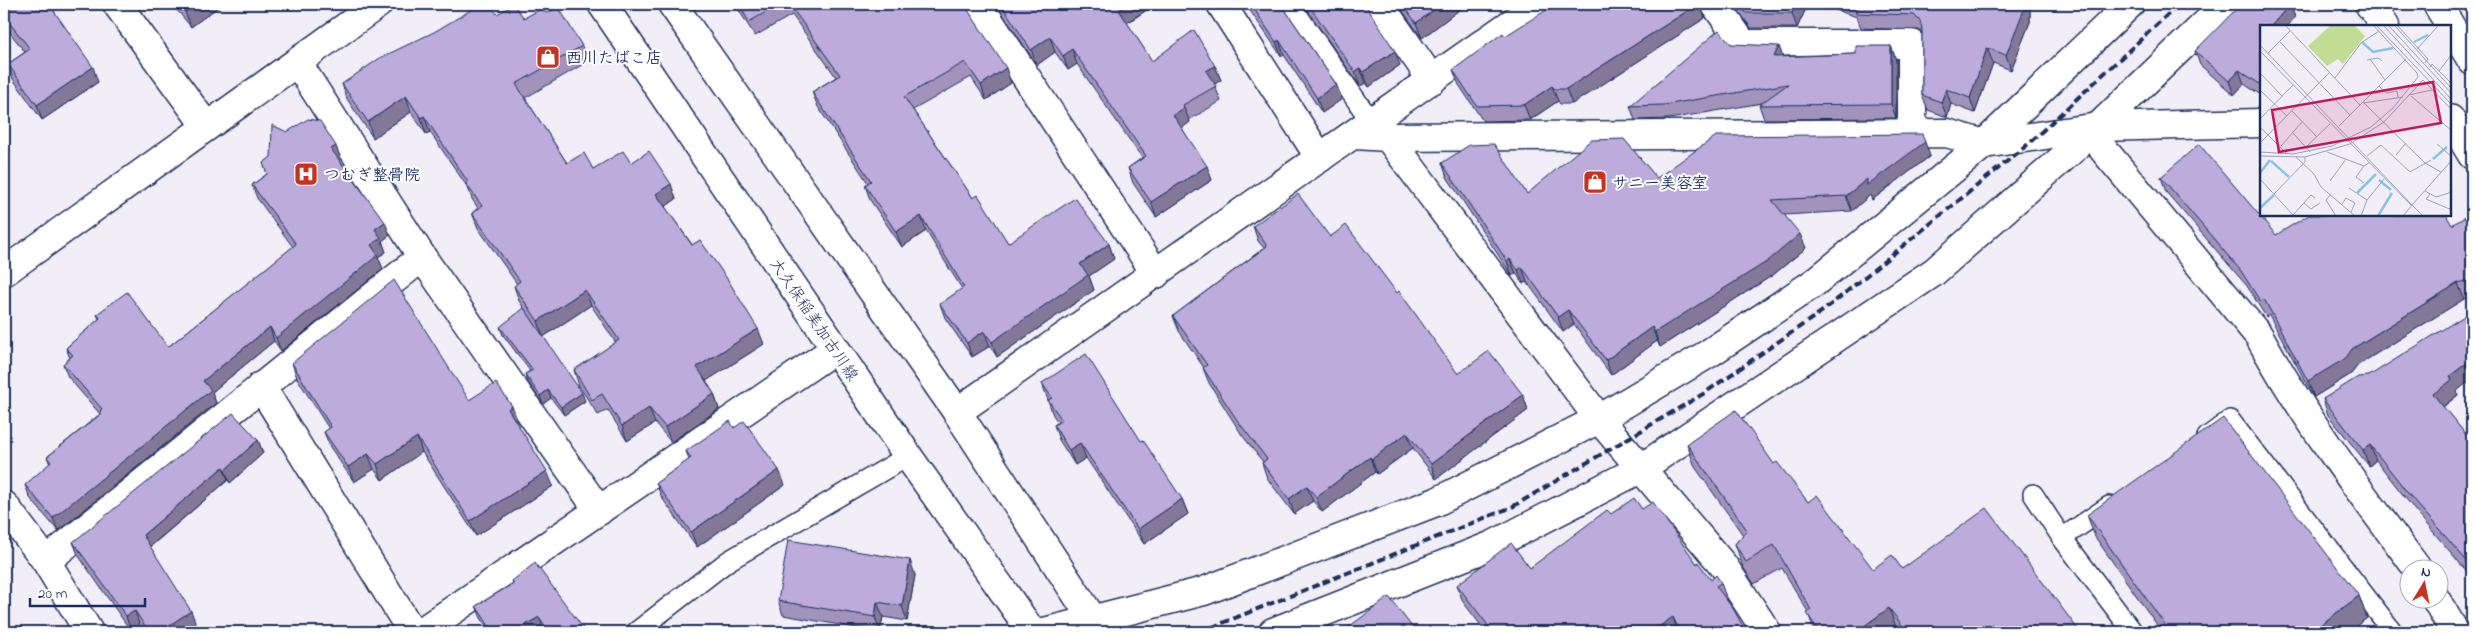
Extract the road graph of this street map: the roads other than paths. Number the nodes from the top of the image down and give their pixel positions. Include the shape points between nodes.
1 (117, 4) edge
2 (378, 4) edge
3 (602, 4) edge
4 (672, 4) edge
5 (978, 4) edge
6 (1220, 4) edge
7 (1290, 4) edge
8 (1379, 4) edge
9 (1539, 4) edge
10 (1715, 4) edge
11 (2130, 4) edge
12 (2226, 4) edge
13 (2369, 4) edge
14 (2437, 4) edge
15 (2384, 25) edge
16 (2450, 25) edge
17 (2451, 27) edge
18 (2472, 61) edge
19 (297, 62) junction
20 (1432, 80) junction
21 (2451, 119) edge
22 (2472, 119) edge
23 (2451, 121) edge
24 (2260, 123) edge
25 (206, 126) junction
26 (1371, 132) junction
27 (1912, 133) junction
28 (2100, 138) junction
29 (1984, 144) junction
30 (2472, 155) edge
31 (1320, 158) junction
32 (422, 257) junction
33 (4, 272) edge
34 (1156, 274) junction
35 (835, 349) junction
36 (261, 386) junction
37 (957, 412) junction
38 (1599, 419) junction
39 (2190, 448) edge
40 (908, 456) junction
41 (1640, 469) junction
42 (2126, 493) edge
43 (2033, 494) dead end
44 (4, 505) edge
45 (599, 511) junction
46 (2062, 538) junction
47 (2410, 558) edge
48 (46, 561) junction
49 (2441, 608) edge
50 (1096, 626) edge
51 (89, 632) edge
52 (412, 632) edge
53 (421, 632) edge
54 (636, 632) edge
55 (1032, 632) edge
56 (1044, 632) edge
57 (1273, 632) edge
58 (1767, 632) edge
59 (2133, 632) edge
60 (2394, 632) edge
61 (2455, 632) edge

1 - 25 street
2 - 19 street
3 - 35 street, 大久保稲美加古川線
4 - 37 street
5 - 34 street
6 - 31 street
7 - 26 lane
8 - 20 street
9 - 20 street
10 - 27 street via 1743,44 1912,44
11 - 29 street
12 - 28 street
13 - 15 street
14 - 16 street
17 - 18 street
19 - 25 street
19 - 32 street
20 - 26 street
21 - 22 street
23 - 30 street
24 - 28 street
25 - 33 street
26 - 27 street
26 - 31 street
26 - 38 street
27 - 29 street via 1947,133
28 - 29 street
28 - 41 street via 1934,272
28 - 47 street via 2259,336 2276,368 2316,409 2326,446
29 - 38 street via 1814,283 1708,354
31 - 34 street
32 - 36 street
32 - 45 street
34 - 37 street
35 - 40 street, 大久保稲美加古川線
35 - 45 street
36 - 48 street
36 - 52 street
37 - 50 street
38 - 41 street
38 - 50 street via 1436,502 1204,591
39 - 60 lane via 2230,420
40 - 54 lane via 728,562
40 - 55 street, 大久保稲美加古川線
41 - 57 street via 1493,545
41 - 58 street via 1723,565
42 - 46 lane
43 - 46 lane
44 - 48 street
45 - 53 street
46 - 59 lane
48 - 51 street
49 - 61 street
50 - 56 street

